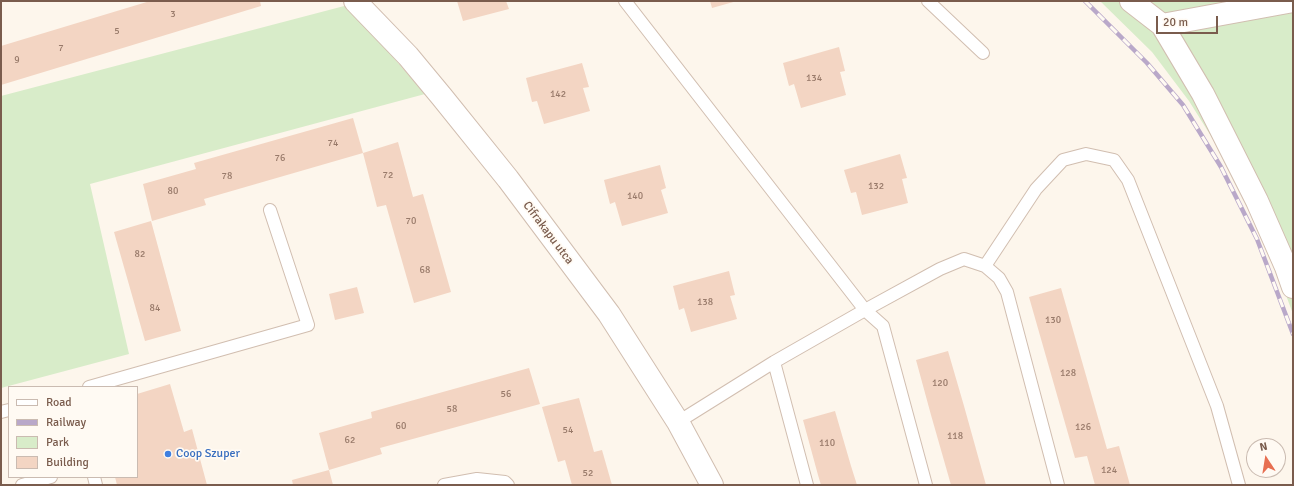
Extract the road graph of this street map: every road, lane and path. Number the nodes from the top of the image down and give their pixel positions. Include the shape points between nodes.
1 (355, 1) edge
2 (625, 1) edge
3 (928, 1) edge
4 (1131, 1) edge
5 (1293, 1) edge
6 (1162, 25) junction
7 (982, 53) dead end
8 (270, 210) dead end
9 (985, 266) junction
10 (1293, 287) edge
11 (865, 310) junction
12 (774, 362) junction
13 (93, 386) edge
14 (678, 422) junction
15 (38, 479) edge
16 (22, 485) edge
17 (444, 485) edge
18 (508, 485) edge
19 (712, 485) edge
20 (807, 485) edge
21 (926, 485) edge
22 (1058, 485) edge
23 (1239, 485) edge

1 - 14 street, Cifrakapu utca via 408,56 508,179 609,314
2 - 11 lane
3 - 7 lane
4 - 6 street
5 - 6 street
6 - 10 street via 1203,94 1257,201
8 - 13 lane via 308,325
9 - 11 lane via 964,259 940,269
9 - 22 lane via 999,278 1007,292
9 - 23 lane via 1036,189 1063,160 1086,154 1114,160 1128,180 1217,406
11 - 12 lane
11 - 21 lane via 883,326
12 - 14 lane
12 - 20 lane
14 - 19 street, Cifrakapu utca
15 - 16 lane
17 - 18 lane via 477,479 505,482

